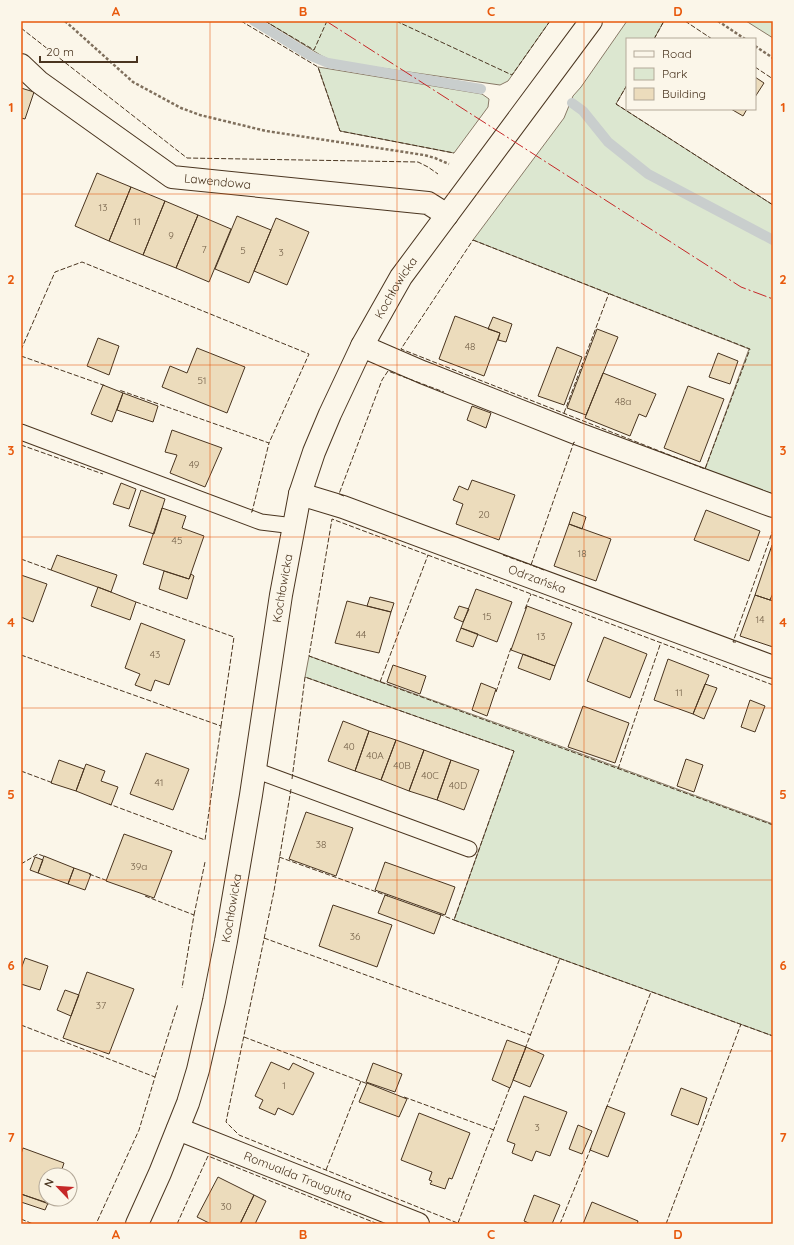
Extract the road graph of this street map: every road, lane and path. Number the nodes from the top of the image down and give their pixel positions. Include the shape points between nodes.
1 (65, 21) edge
2 (591, 21) edge
3 (718, 21) edge
4 (744, 38) edge
5 (756, 47) edge
6 (773, 58) edge
7 (21, 65) edge
8 (473, 180) junction
9 (447, 215) junction
10 (362, 346) junction
11 (21, 432) edge
12 (300, 494) junction
13 (773, 506) edge
14 (294, 526) junction
15 (773, 667) edge
16 (255, 770) junction
17 (469, 849) dead end
18 (178, 1129) junction
19 (137, 1224) edge
20 (418, 1224) edge

1 - 8 path via 133,82 181,108 213,119 266,131 435,158 446,162
2 - 8 street, Kochłowicka
3 - 4 path
5 - 6 path
7 - 9 street, Lawendowa via 38,82 172,177 428,203
8 - 9 street, Kochłowicka
9 - 10 street, Kochłowicka via 401,277
10 - 12 street, Kochłowicka via 314,452
10 - 13 street via 576,433
11 - 14 lane via 261,522
12 - 14 street, Kochłowicka
12 - 15 street, Odrzańska via 350,510
14 - 16 street, Kochłowicka
16 - 17 lane
16 - 18 street, Kochłowicka via 214,1000 198,1070
18 - 19 street, Kochłowicka
18 - 20 street, Romualda Traugutta

